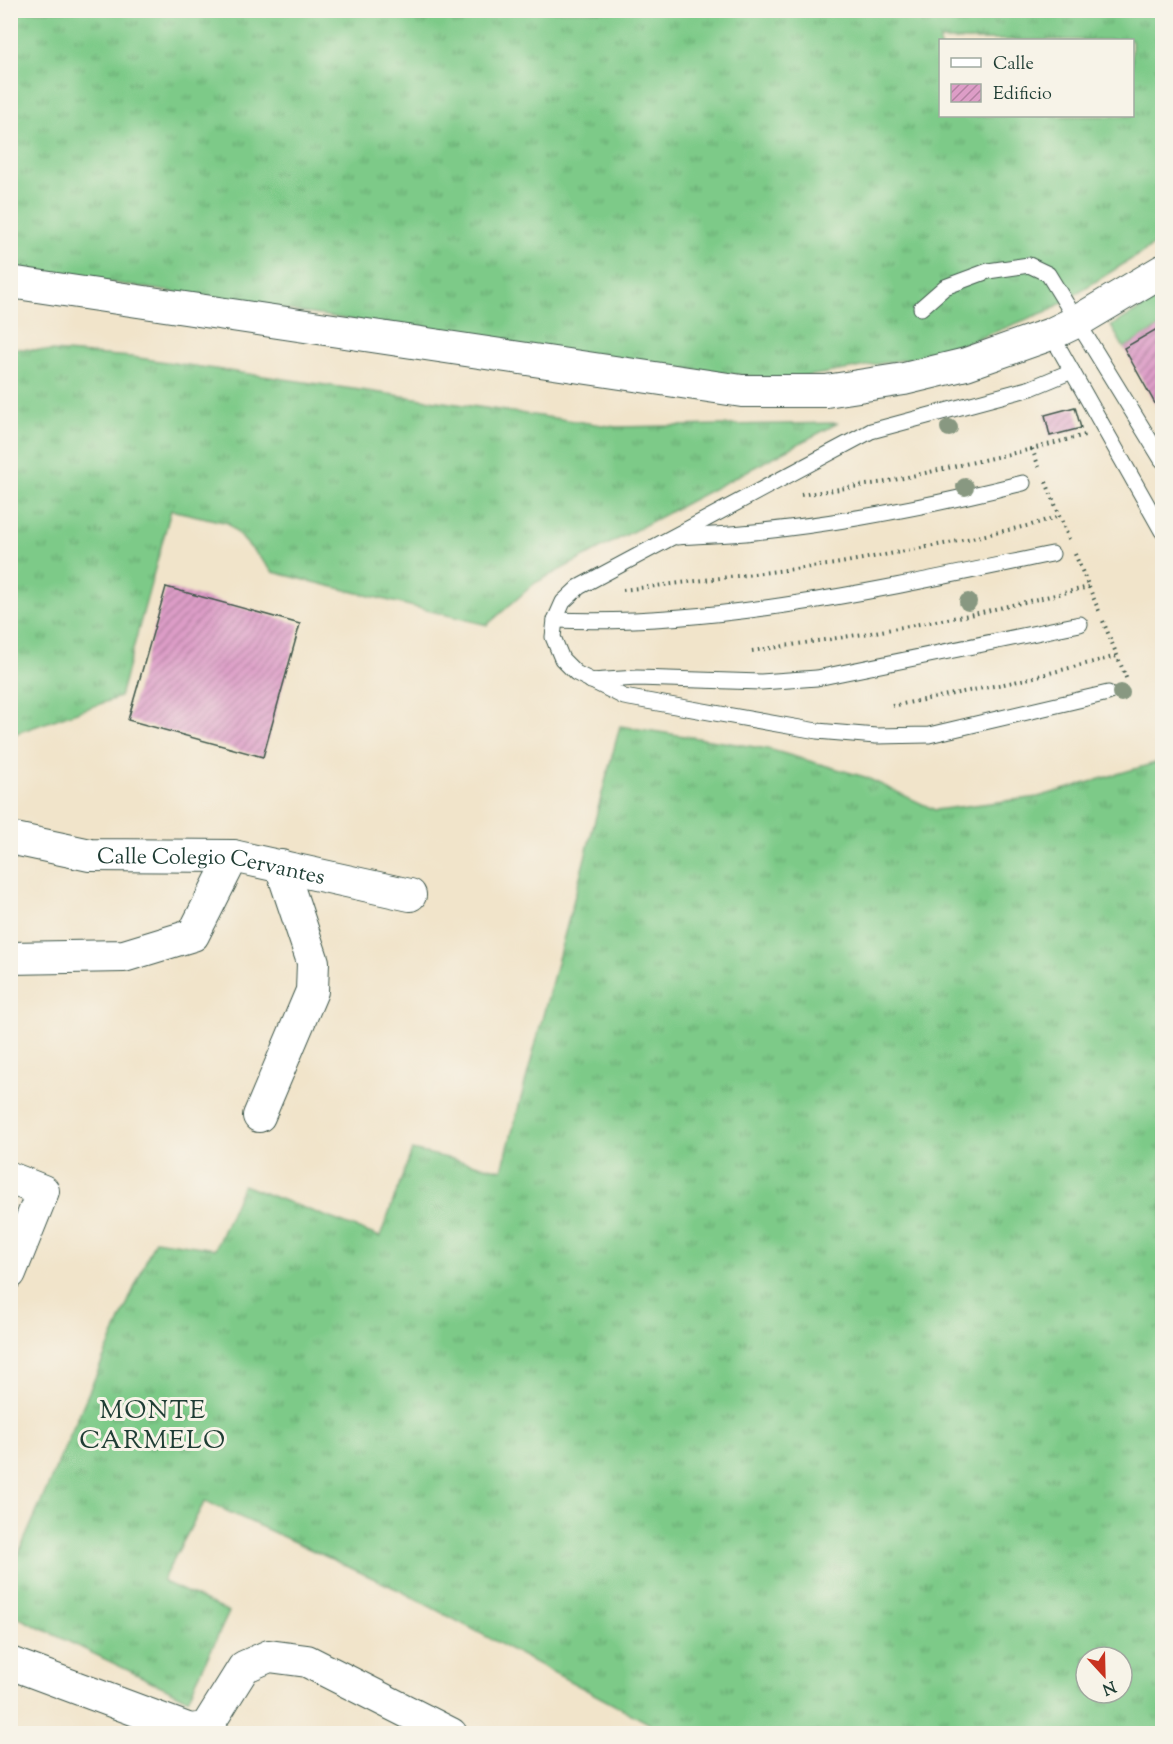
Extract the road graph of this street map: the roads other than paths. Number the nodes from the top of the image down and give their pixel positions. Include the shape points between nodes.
1 (1162, 271) edge
2 (10, 282) edge
3 (921, 308) dead end
4 (1064, 327) junction
5 (1072, 370) junction
6 (1162, 460) edge
7 (1023, 483) dead end
8 (1162, 531) edge
9 (672, 537) junction
10 (1052, 554) dead end
11 (555, 620) junction
12 (1080, 624) dead end
13 (590, 681) junction
14 (1108, 693) dead end
15 (10, 838) edge
16 (233, 856) junction
17 (281, 866) junction
18 (410, 895) dead end
19 (10, 958) edge
20 (259, 1116) dead end
21 (10, 1178) edge
22 (10, 1273) edge
23 (10, 1663) edge
24 (205, 1731) edge
25 (451, 1734) edge

1 - 4 street
2 - 4 street via 742,391 826,391 904,379 966,364
3 - 4 lane via 945,287 988,271 1029,265 1048,274
4 - 5 lane
4 - 6 lane
5 - 8 lane
5 - 9 lane via 1031,388 871,431
7 - 9 lane via 842,521 752,533
9 - 11 lane via 579,587 563,602
10 - 11 lane via 861,593 706,615
11 - 13 lane via 553,637 562,658
12 - 13 lane via 817,678 761,682 637,678
13 - 14 lane via 624,697 817,731 876,736 929,735
15 - 16 street, Calle Colegio Cervantes via 90,855
16 - 17 street, Calle Colegio Cervantes
16 - 19 street via 193,935 124,956
17 - 18 street, Calle Colegio Cervantes
17 - 20 street via 314,962 312,991
21 - 22 street via 43,1191
23 - 24 street via 190,1730
24 - 25 street via 244,1667 269,1656 307,1661

